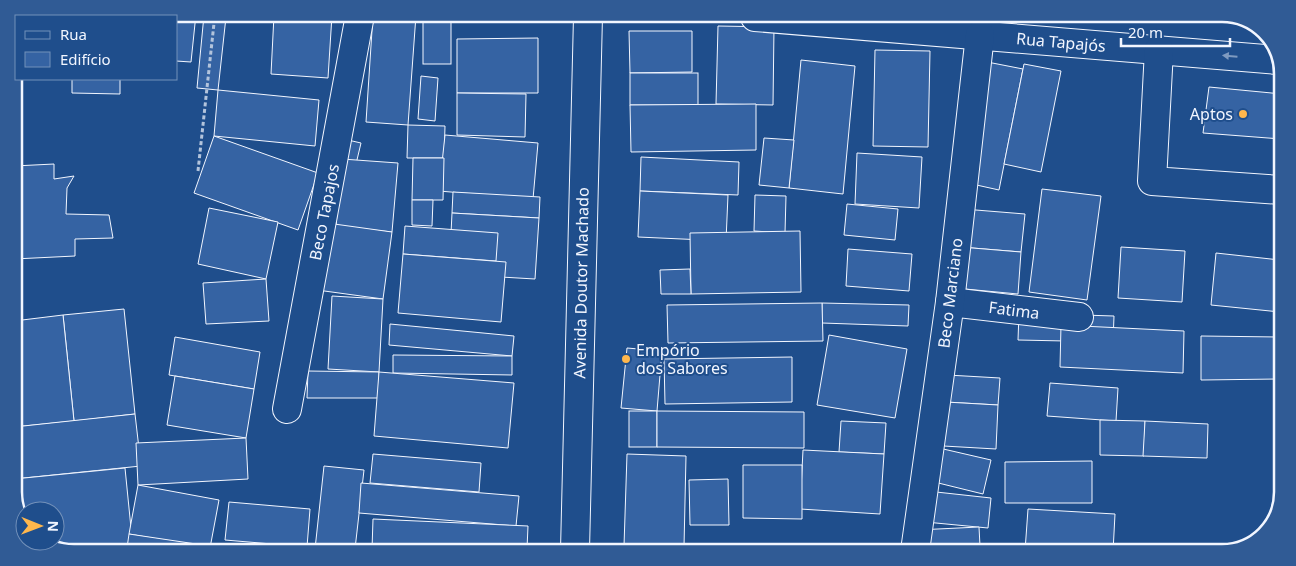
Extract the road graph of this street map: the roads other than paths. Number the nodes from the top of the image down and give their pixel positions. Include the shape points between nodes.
1 (359, 22) edge
2 (588, 22) edge
3 (882, 22) edge
4 (925, 24) edge
5 (971, 29) edge
6 (1159, 50) junction
7 (1271, 59) edge
8 (1273, 189) edge
9 (950, 302) junction
10 (1079, 317) dead end
11 (287, 409) dead end
12 (575, 544) edge
13 (916, 544) edge

1 - 11 street, Beco Tapajos
2 - 12 street, Avenida Doutor Machado
3 - 4 street, Rua Tapajós
4 - 5 street, Rua Tapajós
5 - 6 street, Rua Tapajós
5 - 9 street, Beco Marciano
7 -> 6 street, Rua Tapajós
6 - 8 street via 1152,181
9 - 10 street, Fatima
9 - 13 street, Beco Marciano

